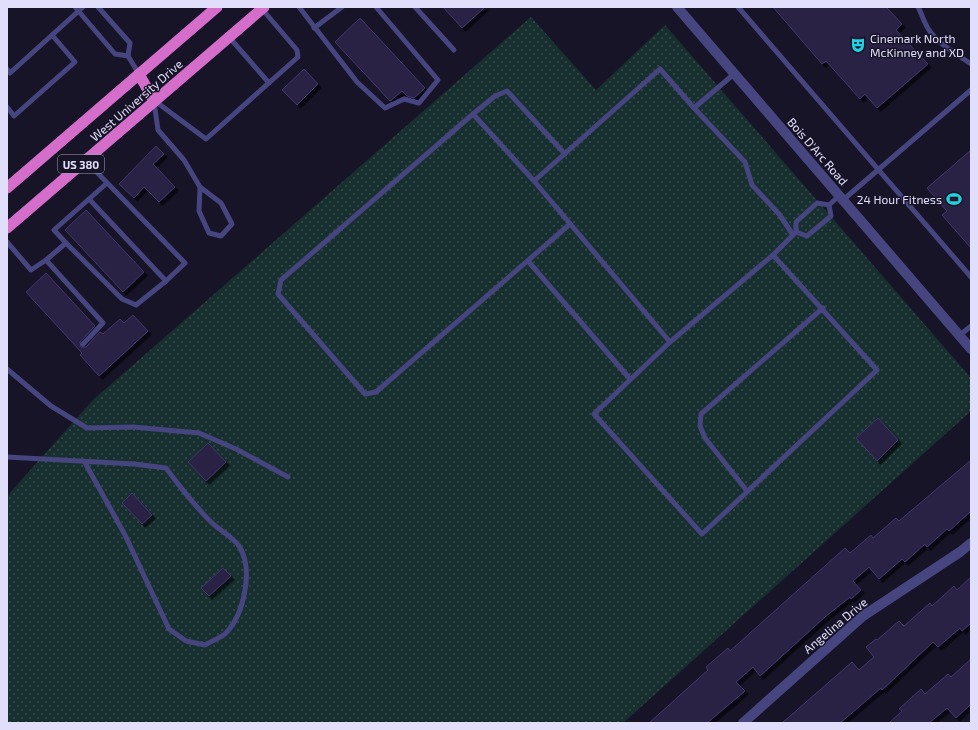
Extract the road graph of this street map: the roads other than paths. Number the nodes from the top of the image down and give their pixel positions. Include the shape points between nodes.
1 (84, 7) edge
2 (98, 7) edge
3 (217, 7) edge
4 (299, 7) edge
5 (342, 7) edge
6 (376, 7) edge
7 (415, 7) edge
8 (677, 7) edge
9 (738, 7) edge
10 (918, 7) edge
11 (263, 8) edge
12 (77, 9) edge
13 (314, 28) junction
14 (52, 35) junction
15 (229, 37) junction
16 (454, 50) dead end
17 (128, 56) junction
18 (971, 64) edge
19 (8, 73) edge
20 (139, 74) junction
21 (734, 74) junction
22 (269, 83) junction
23 (971, 90) edge
24 (154, 100) junction
25 (7, 107) edge
26 (694, 108) junction
27 (473, 114) junction
28 (565, 154) junction
29 (85, 160) junction
30 (879, 169) junction
31 (534, 181) junction
32 (107, 183) junction
33 (200, 187) junction
34 (7, 188) edge
35 (841, 198) junction
36 (89, 199) junction
37 (830, 205) junction
38 (570, 224) junction
39 (7, 228) edge
40 (795, 233) junction
41 (7, 242) edge
42 (66, 243) junction
43 (773, 255) junction
44 (46, 260) junction
45 (528, 261) junction
46 (971, 278) edge
47 (166, 281) junction
48 (823, 308) junction
49 (971, 326) edge
50 (960, 335) junction
51 (670, 342) junction
52 (83, 344) dead end
53 (971, 349) edge
54 (7, 369) edge
55 (630, 380) junction
56 (7, 457) edge
57 (84, 461) junction
58 (288, 477) dead end
59 (747, 491) junction
60 (971, 543) edge
61 (743, 723) edge

1 - 12 lane
2 - 17 lane via 130,43
3 - 20 highway, West University Drive / US 380
4 - 13 lane
5 - 13 lane
6 - 13 lane via 438,80 419,103 404,99 385,108 357,82
7 - 16 lane
8 - 21 street, Bois D'Arc Road
9 - 30 lane
10 - 18 lane via 926,26 934,36 950,51
11 - 15 highway, West University Drive / US 380
11 - 22 lane via 297,50 298,57
12 - 14 lane
12 - 17 lane via 115,54
14 - 19 lane
14 - 25 lane via 75,62 14,116
15 - 22 lane
15 - 24 highway, West University Drive / US 380
17 - 20 lane
20 - 24 highway
20 - 34 highway, West University Drive / US 380
21 - 26 lane
21 - 35 street, Bois D'Arc Road
22 - 24 lane via 206,139
23 - 30 lane
24 - 29 highway, West University Drive / US 380
24 - 33 lane via 158,130 184,160
26 - 28 lane via 660,70
26 - 40 lane via 745,162 752,185
27 - 28 lane via 495,96 507,91
27 - 31 lane
27 - 45 lane via 281,280 278,294 365,394 376,392
28 - 31 lane
29 - 32 lane
29 - 39 highway, West University Drive / US 380
30 - 35 lane
30 - 46 lane
31 - 38 lane
32 - 36 lane
32 - 47 lane via 185,263
33 - 33 lane via 199,211 209,233 221,236 232,224 221,203
35 - 37 lane
35 - 50 street, Bois D'Arc Road
36 - 42 lane via 54,230
36 - 47 lane
37 - 40 lane via 817,203 796,222
37 - 40 lane via 831,216 807,236
38 - 45 lane
38 - 51 lane
40 - 43 lane
41 - 44 lane via 31,270
42 - 44 lane
42 - 47 lane via 122,299 136,305
43 - 48 lane
43 - 51 lane
44 - 52 lane via 103,323
45 - 55 lane
48 - 59 lane via 702,414 700,426 705,438
48 - 59 lane via 877,370
49 - 50 lane
50 - 53 street, Bois D'Arc Road
51 - 55 lane
54 - 58 lane via 51,406 87,428 199,432
55 - 59 lane via 594,414 702,534
56 - 57 lane
57 - 57 lane via 166,468 202,512 239,546 247,571 245,592 236,618 226,633 205,645 186,641 169,629 125,535
60 - 61 street, Angelina Drive via 864,616

